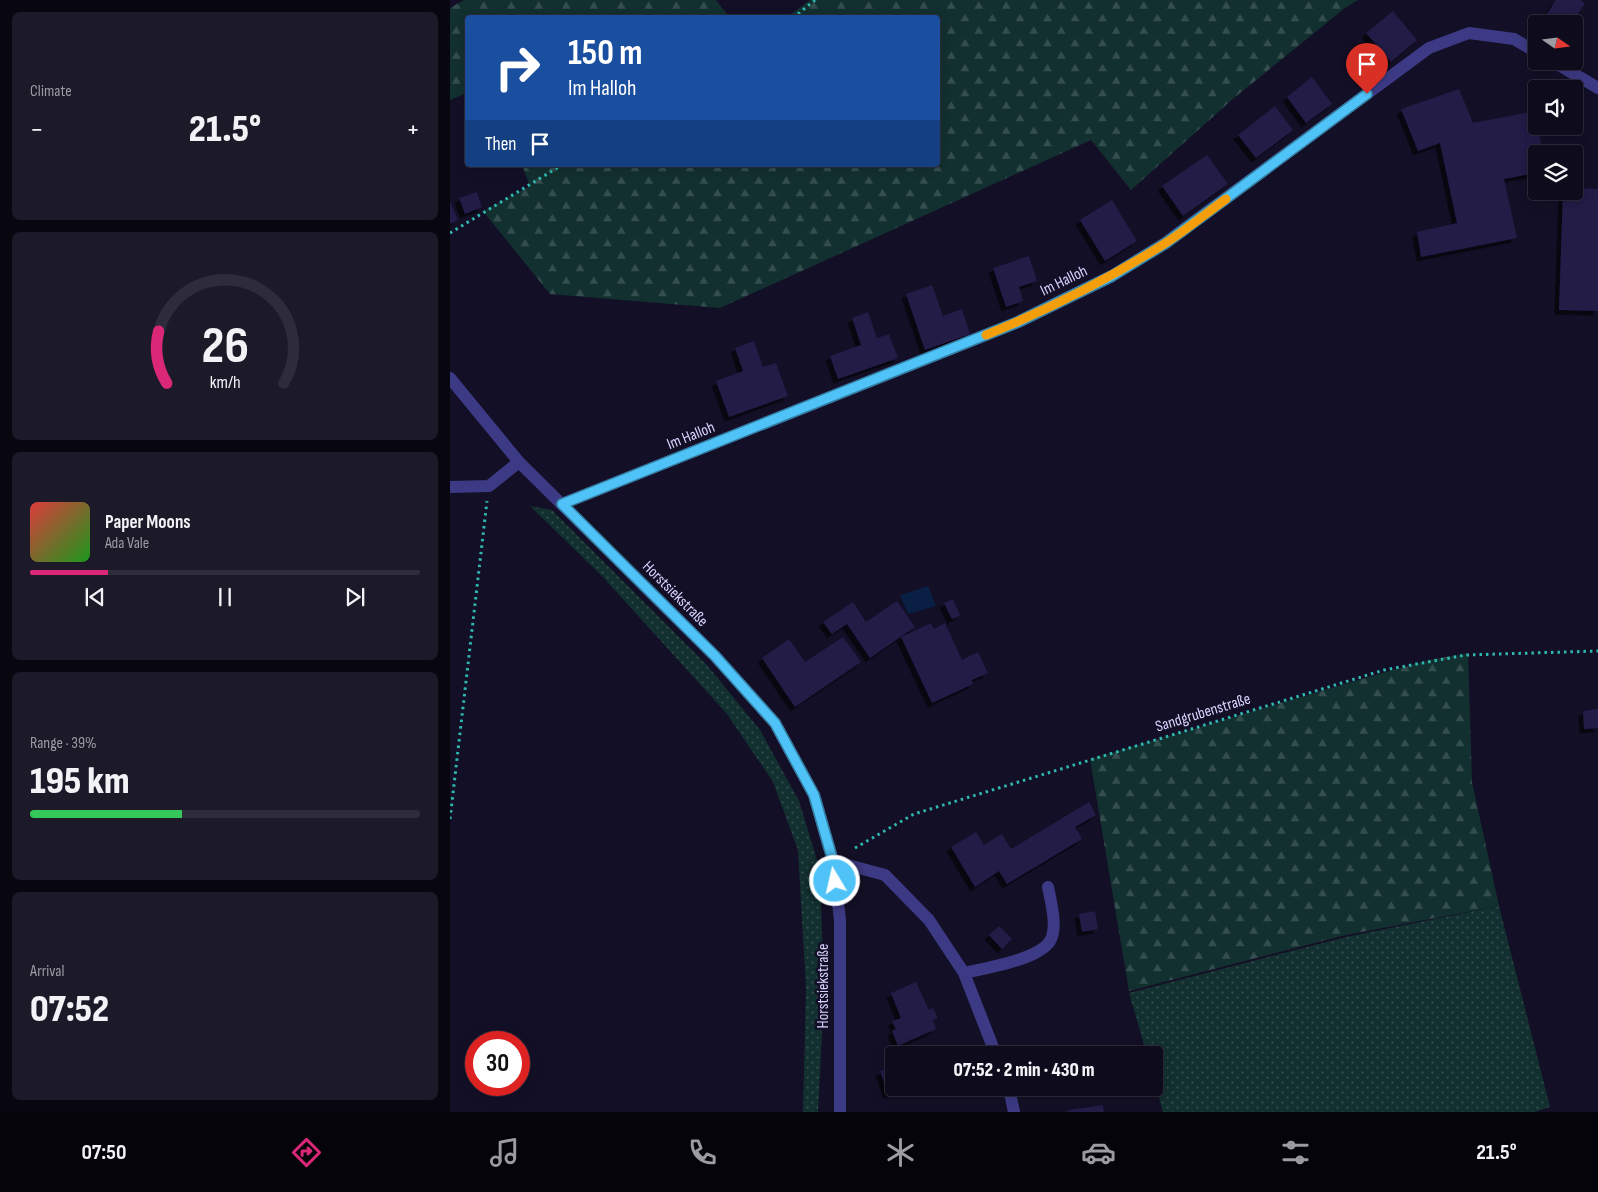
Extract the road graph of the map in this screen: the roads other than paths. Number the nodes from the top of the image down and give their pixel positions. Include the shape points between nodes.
1 (1528, 47) edge
2 (1567, 70) edge
3 (1598, 88) edge
4 (450, 378) edge
5 (519, 462) junction
6 (450, 488) edge
7 (562, 504) junction
8 (833, 861) junction
9 (1048, 887) dead end
10 (964, 973) junction
11 (992, 1046) edge
12 (1011, 1096) edge
13 (840, 1112) edge
14 (1014, 1112) edge

1 - 7 street, Im Halloh via 1514,38 1469,34 1429,48 1166,243 1112,276 1018,322
2 - 3 street
4 - 5 street, Horstsiekstraße
5 - 6 street via 489,486
5 - 7 street, Horstsiekstraße
7 - 8 street, Horstsiekstraße via 715,656 775,723 814,795
8 - 10 street via 885,875 929,920
8 - 13 street, Horstsiekstraße via 840,920
9 - 10 street via 1054,921 1050,940 1040,950 1012,962
10 - 11 street
12 - 14 street

